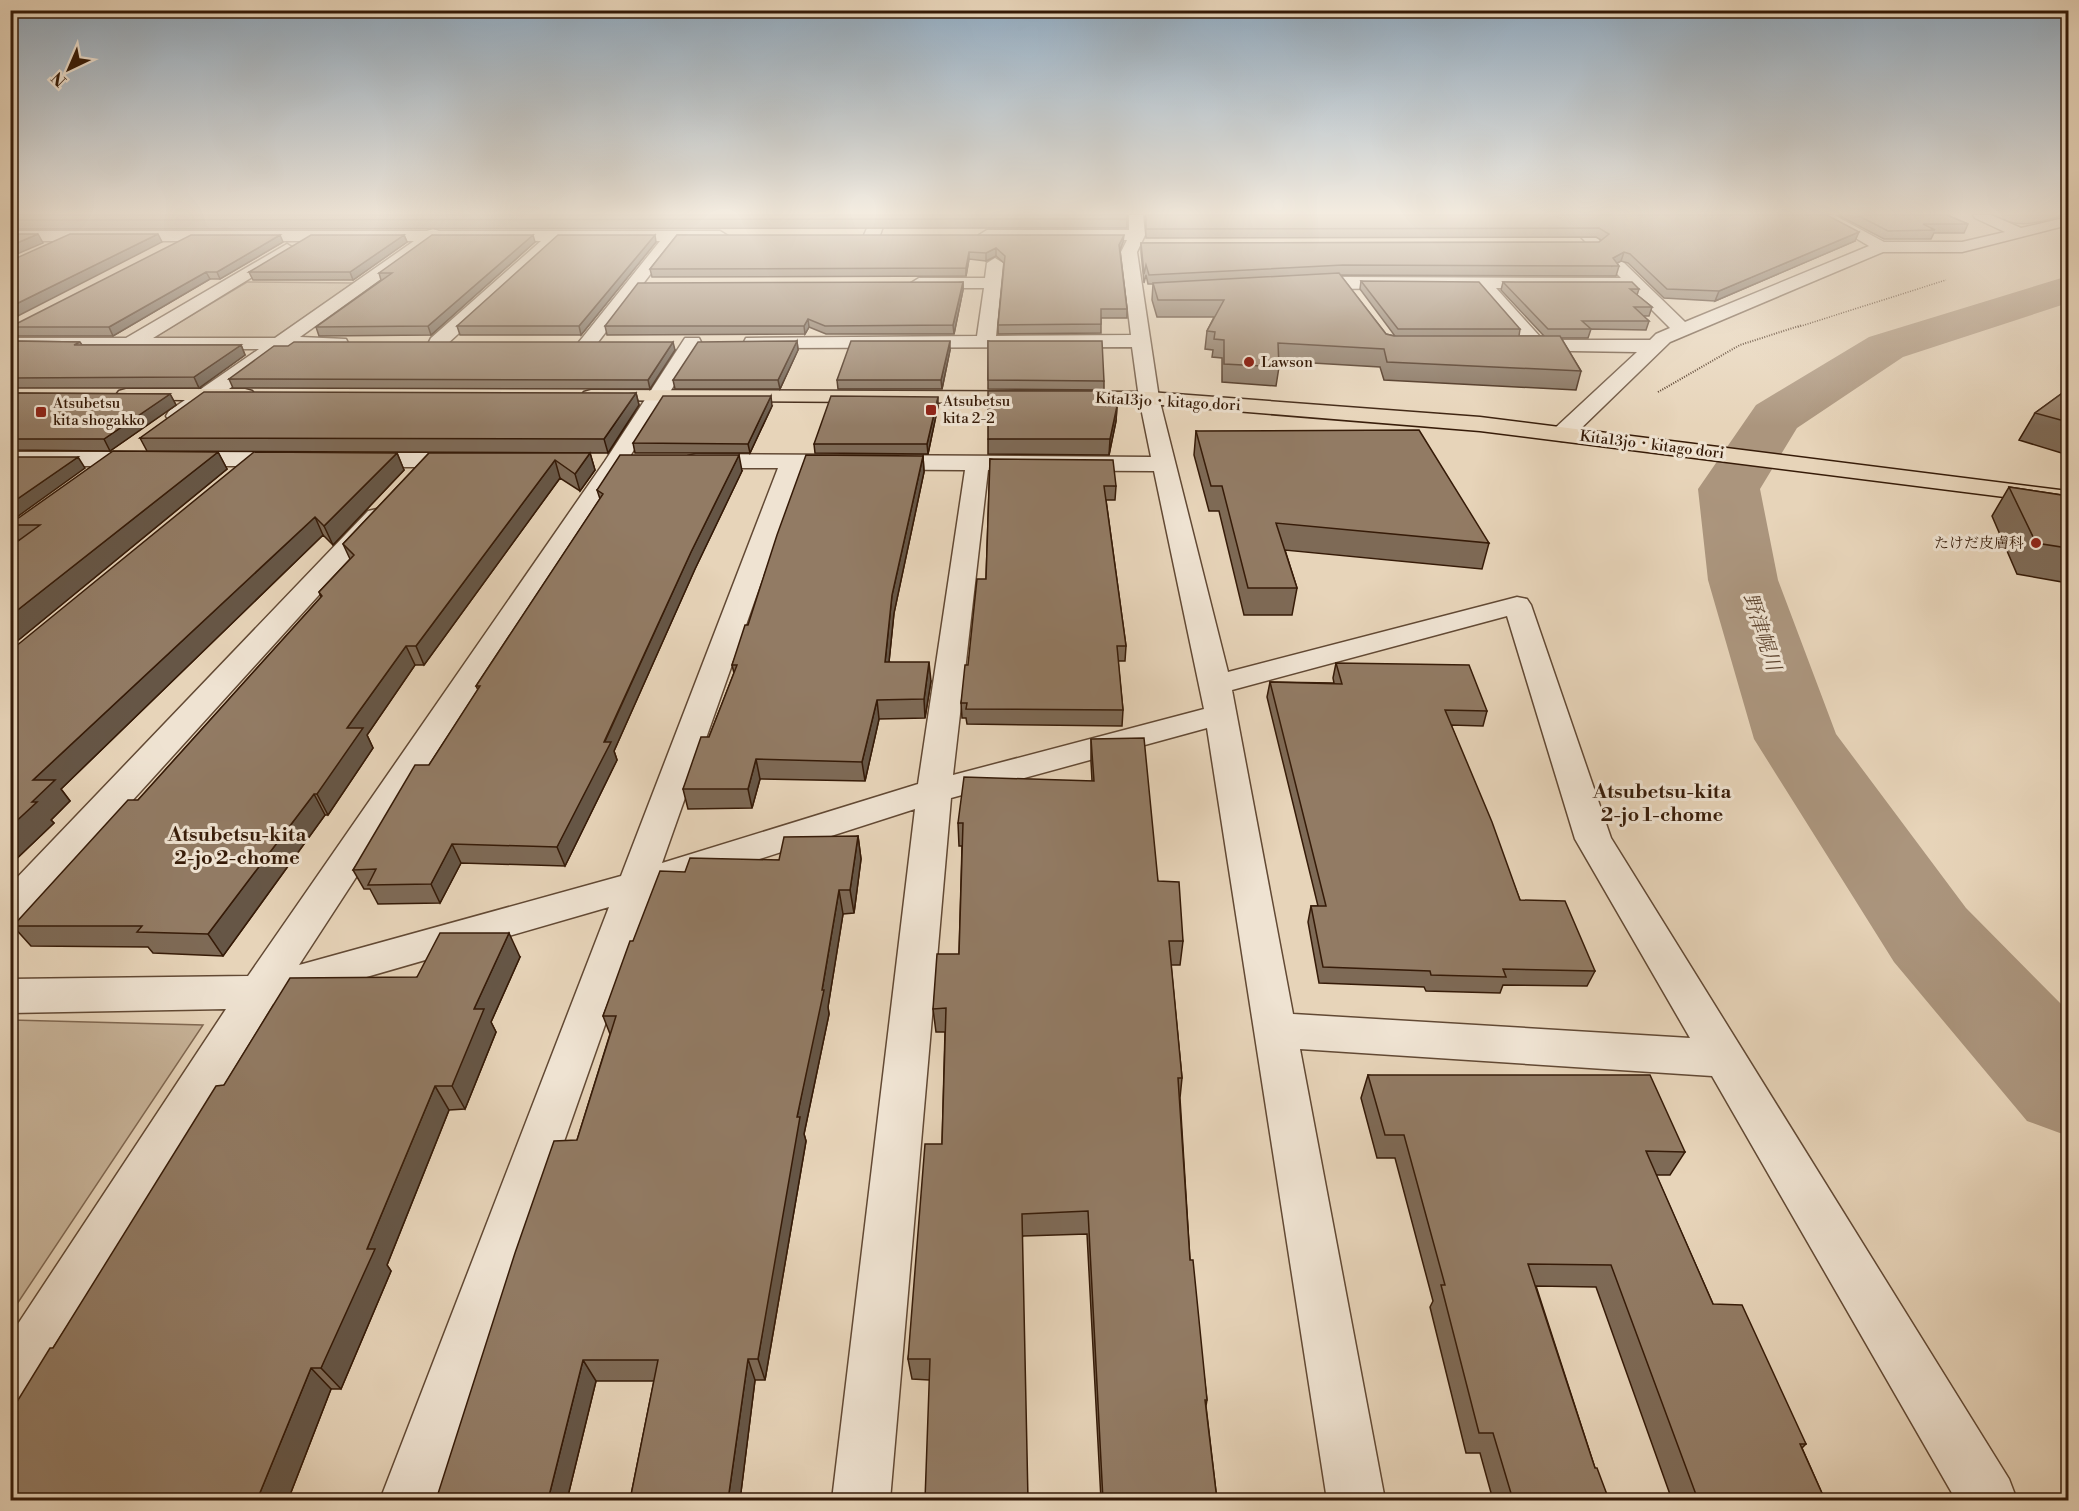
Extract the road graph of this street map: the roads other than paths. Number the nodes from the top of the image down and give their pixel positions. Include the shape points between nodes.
1 (227, 286) edge
2 (360, 286) edge
3 (500, 286) edge
4 (633, 286) edge
5 (992, 286) edge
6 (1138, 286) edge
7 (1345, 286) edge
8 (1485, 286) edge
9 (1638, 286) edge
10 (1789, 286) edge
11 (1356, 300) edge
12 (1682, 330) junction
13 (986, 341) junction
14 (1141, 341) junction
15 (438, 342) junction
16 (461, 342) edge
17 (565, 342) edge
18 (588, 342) junction
19 (611, 342) edge
20 (692, 342) dead end
21 (739, 342) edge
22 (279, 343) junction
23 (358, 343) edge
24 (415, 343) edge
25 (10, 344) edge
26 (130, 344) junction
27 (1504, 346) edge
28 (1538, 346) junction
29 (1655, 346) junction
30 (110, 395) edge
31 (205, 395) junction
32 (265, 395) edge
33 (574, 396) edge
34 (658, 396) junction
35 (1149, 398) junction
36 (1562, 434) junction
37 (121, 458) junction
38 (10, 459) edge
39 (257, 459) junction
40 (315, 459) edge
41 (338, 459) edge
42 (429, 460) junction
43 (488, 460) edge
44 (675, 461) edge
45 (792, 462) junction
46 (977, 463) junction
47 (1164, 464) junction
48 (94, 478) edge
49 (230, 482) edge
50 (2068, 498) edge
51 (1219, 699) junction
52 (934, 791) junction
53 (637, 885) junction
54 (10, 910) edge
55 (259, 992) junction
56 (10, 996) edge
57 (1276, 1030) junction
58 (1725, 1059) junction
59 (10, 1385) edge
60 (409, 1500) edge
61 (861, 1500) edge
62 (1356, 1500) edge
63 (1988, 1500) edge

1 - 26 street
2 - 22 street
3 - 15 street
4 - 18 street
5 - 13 street
6 - 14 street
7 - 11 street
8 - 28 street
9 - 12 street
10 - 12 street
12 - 29 street
13 - 14 street
13 - 21 street
14 - 35 street
15 - 16 street
15 - 24 street
17 - 18 street
18 - 19 street
20 - 34 street
22 - 23 street
22 - 26 street
22 - 31 street
25 - 26 street
27 - 28 street
28 - 29 street
29 - 36 street
30 - 31 main road
31 - 32 main road
31 - 37 street
33 - 34 main road, Kita13jo・kitago dori
34 - 35 main road, Kita13jo・kitago dori
34 - 55 street
35 - 36 main road, Kita13jo・kitago dori
35 - 47 street
36 - 50 main road, Kita13jo・kitago dori
37 - 38 street
37 - 39 street
37 - 48 street
39 - 40 street
39 - 49 street
41 - 42 street
42 - 43 street
42 - 54 street
44 - 45 street
45 - 46 street
45 - 53 street
46 - 47 street
46 - 52 street
47 - 51 street
51 - 52 street
51 - 57 street
51 - 58 street via 1517,604 1593,839
52 - 53 street
52 - 61 street
53 - 55 street
53 - 60 street
55 - 56 street
55 - 59 street
57 - 58 street
57 - 62 street
58 - 63 street

